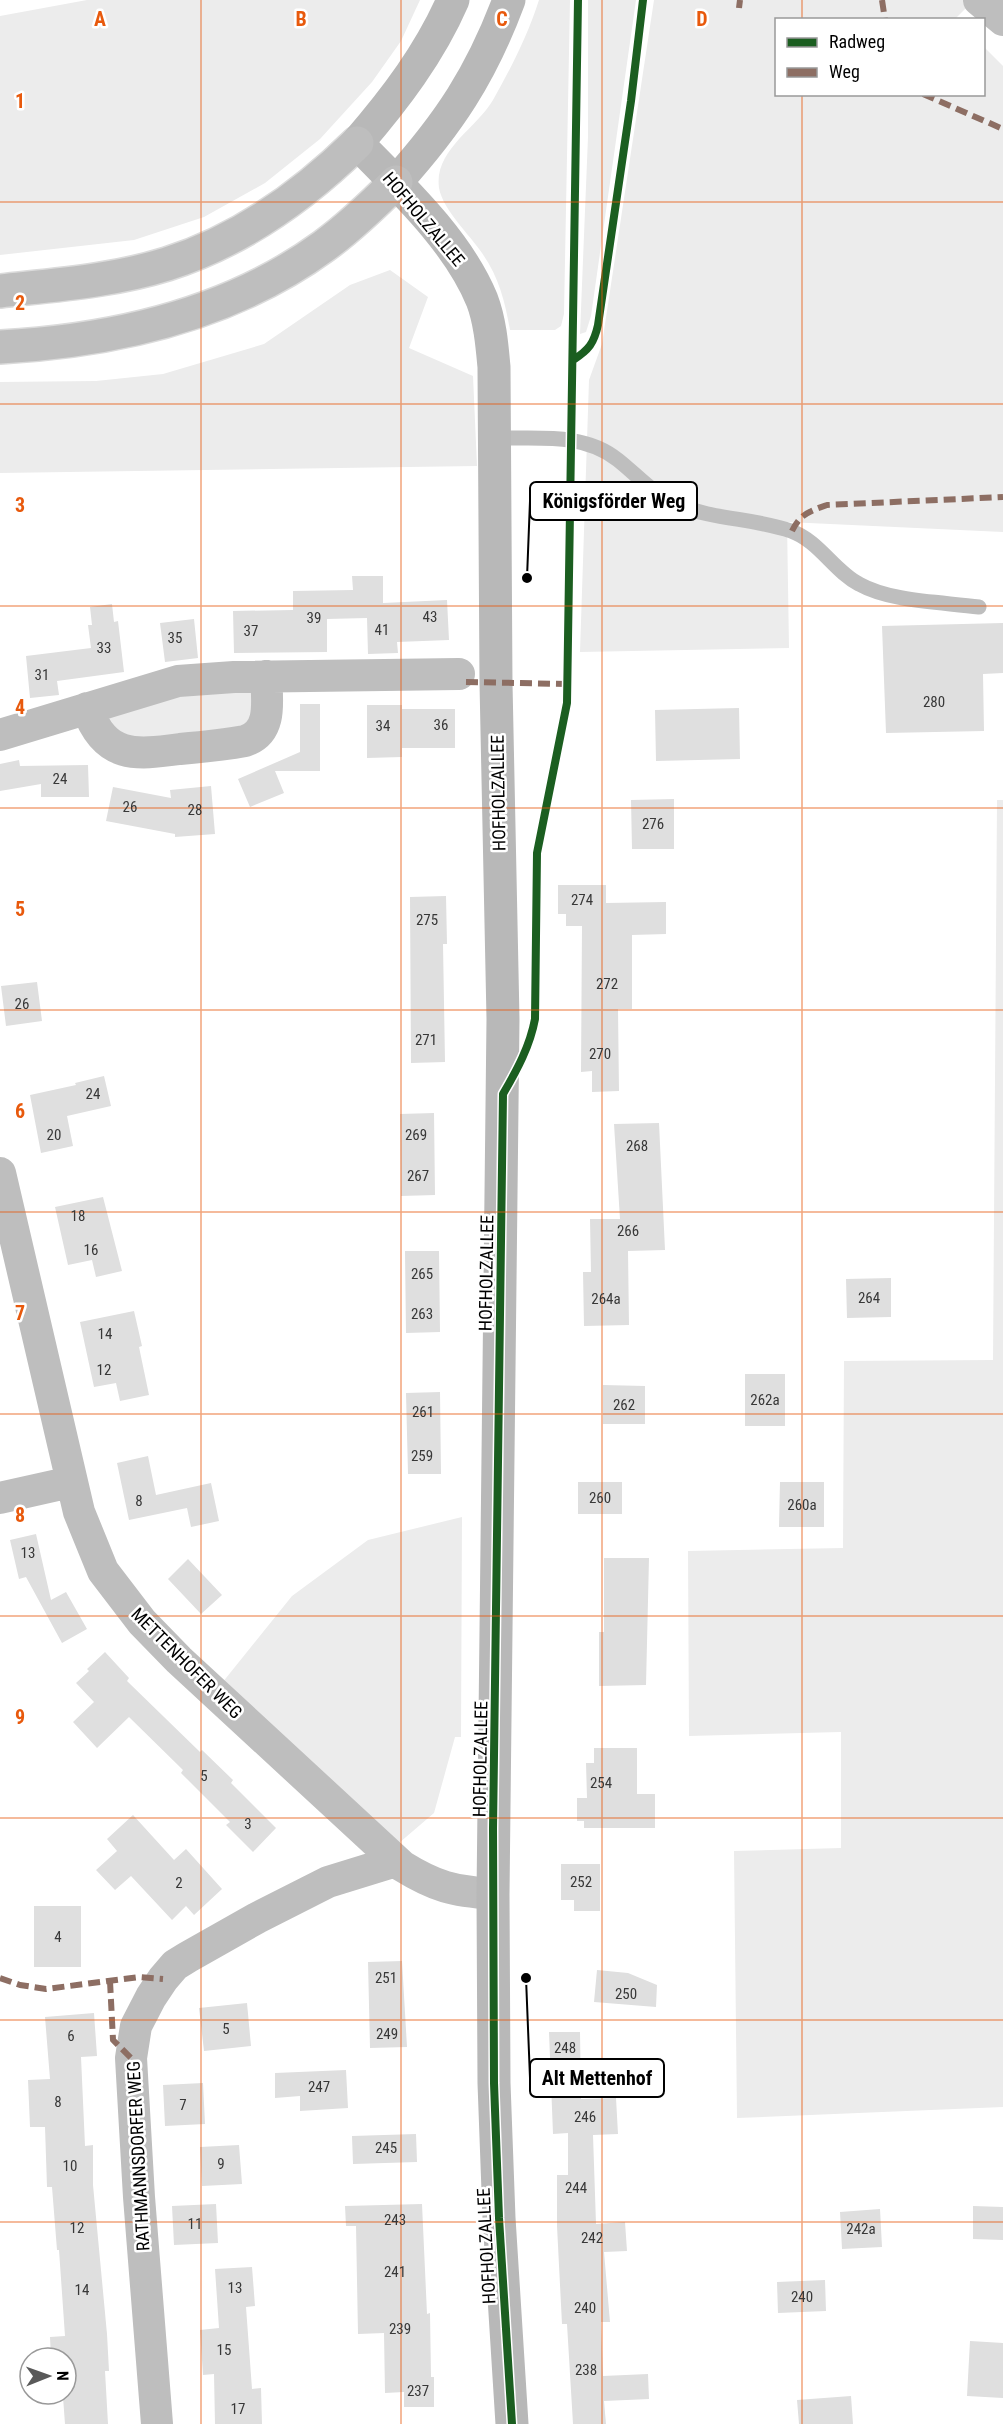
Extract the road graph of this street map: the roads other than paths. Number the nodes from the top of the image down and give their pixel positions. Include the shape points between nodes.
1 (453, 0) edge
2 (509, 0) edge
3 (979, 0) edge
4 (1003, 20) edge
5 (357, 143) junction
6 (396, 183) junction
7 (0, 291) edge
8 (0, 347) edge
9 (496, 438) junction
10 (979, 607) dead end
11 (459, 674) dead end
12 (266, 676) junction
13 (87, 708) junction
14 (0, 735) edge
15 (0, 1173) edge
16 (71, 1482) junction
17 (0, 1498) edge
18 (396, 1861) junction
19 (493, 1894) junction
20 (157, 2424) edge
21 (512, 2424) edge

1 - 5 street via 416,68
2 - 6 street via 483,61 453,114
3 - 4 street
5 - 6 street, HOFHOLZALLEE
5 - 7 highway via 294,199 251,227 196,253 136,272
6 - 8 highway via 322,247 278,275 219,303 134,330 88,339
6 - 9 street, HOFHOLZALLEE via 451,247 483,302 492,344
9 - 10 lane via 572,439 599,447 674,503 713,516 792,531 813,544 857,584 873,591
9 - 19 street, HOFHOLZALLEE via 503,1019
11 - 12 street
12 - 13 street via 178,681
12 - 13 street via 265,723 256,736 245,741 124,751 100,734
13 - 14 street
15 - 16 street, METTENHOFER WEG
16 - 17 street
16 - 18 street, METTENHOFER WEG via 103,1571 142,1622 178,1660
18 - 19 street, METTENHOFER WEG via 443,1888
18 - 20 street, RATHMANNSDORFER WEG via 328,1882 175,1965 136,2026 131,2058
19 - 21 street, HOFHOLZALLEE via 497,2172

